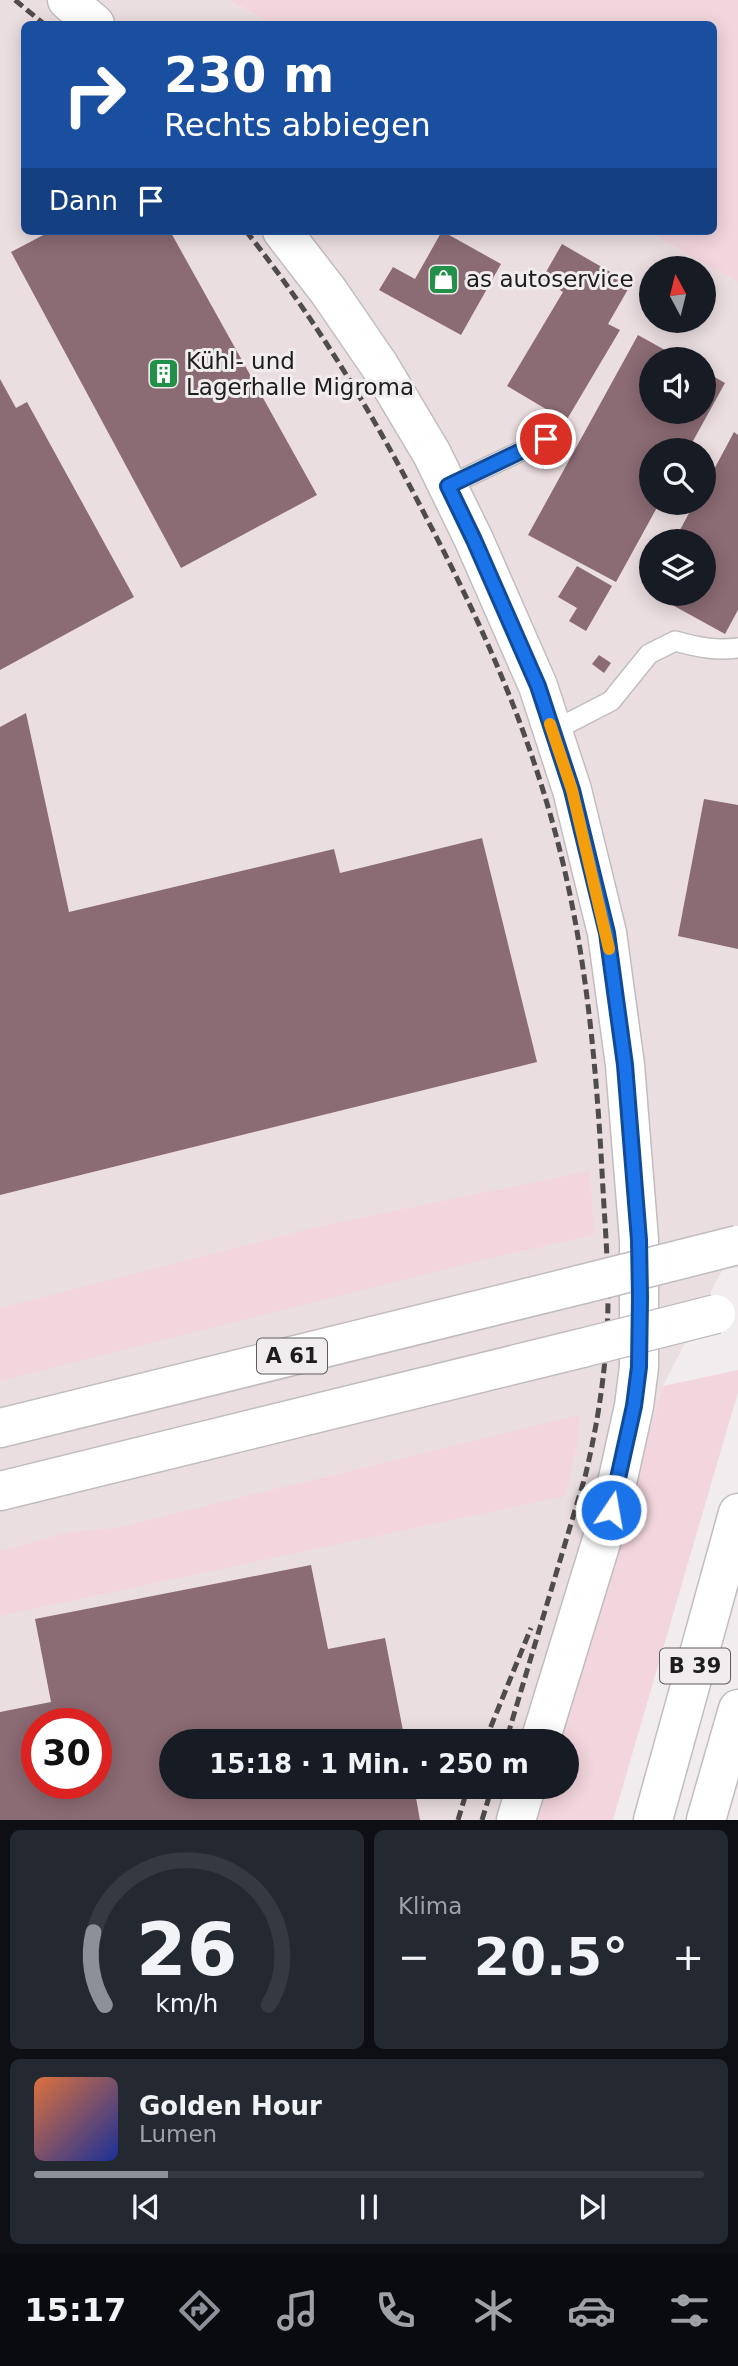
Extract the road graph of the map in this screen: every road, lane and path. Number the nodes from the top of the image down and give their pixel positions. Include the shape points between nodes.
1 (67, 0) edge
2 (91, 21) edge
3 (285, 235) edge
4 (546, 439) dead end
5 (448, 486) junction
6 (738, 648) edge
7 (552, 731) junction
8 (738, 1245) edge
9 (731, 1311) edge
10 (0, 1428) edge
11 (0, 1490) edge
12 (738, 1513) edge
13 (738, 1709) edge
14 (544, 1729) edge
15 (522, 1799) edge
16 (516, 1820) edge
17 (653, 1820) edge
18 (706, 1820) edge

1 - 2 main road
3 - 5 main road via 379,365
4 - 5 lane
5 - 7 main road via 538,686
6 - 7 lane via 702,648 675,641 649,654 611,701
7 - 14 main road via 572,790 607,933 625,1065 640,1297 634,1406 611,1510
8 - 10 main road, A 61, bridge
9 - 11 main road, bridge
12 - 17 main road, B 39
13 - 18 main road, B 39
15 - 16 main road

